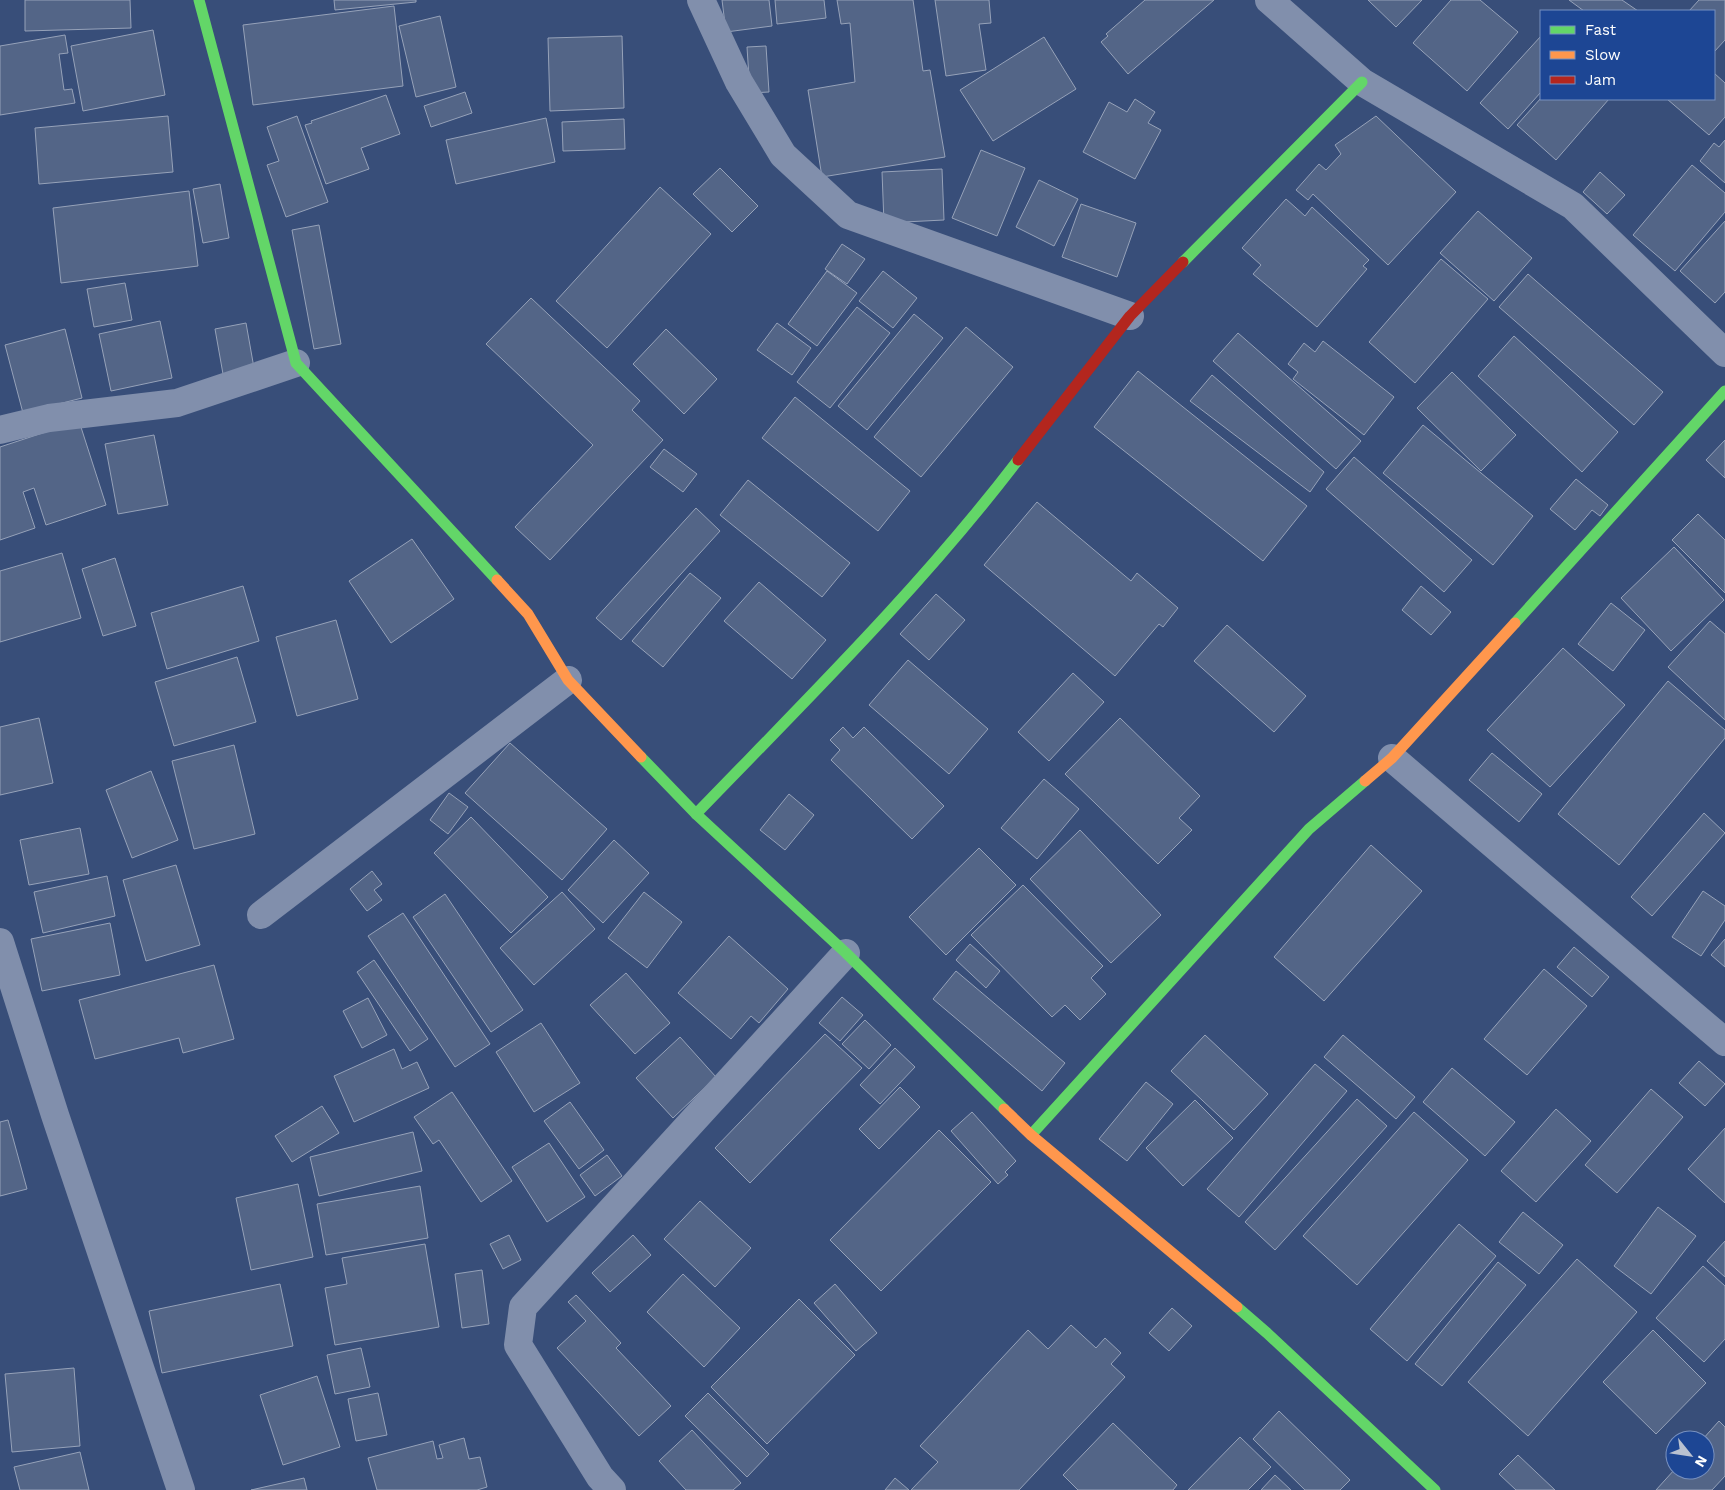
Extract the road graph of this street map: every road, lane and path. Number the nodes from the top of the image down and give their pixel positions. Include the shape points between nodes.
1 (198, 0) edge
2 (701, 0) edge
3 (1270, 0) edge
4 (1362, 82) junction
5 (1130, 316) junction
6 (1725, 353) edge
7 (296, 363) junction
8 (1725, 391) edge
9 (0, 430) edge
10 (568, 680) junction
11 (1392, 758) junction
12 (696, 814) junction
13 (261, 915) dead end
14 (0, 942) edge
15 (846, 953) junction
16 (1725, 1042) edge
17 (1031, 1135) junction
18 (181, 1490) edge
19 (612, 1490) edge
20 (1435, 1490) edge

1 - 7 street
2 - 5 street via 739,82 783,155 848,215
3 - 4 street
4 - 5 street
4 - 6 street via 1573,206
5 - 12 street via 970,522 835,670
7 - 9 street via 177,403 49,418
7 - 10 street via 528,614
8 - 11 street
10 - 12 street
10 - 13 street
11 - 16 street
11 - 17 street via 1309,829
12 - 15 street
14 - 18 street
15 - 17 street
15 - 19 street via 523,1307 518,1346 600,1477
17 - 20 street via 1267,1333

